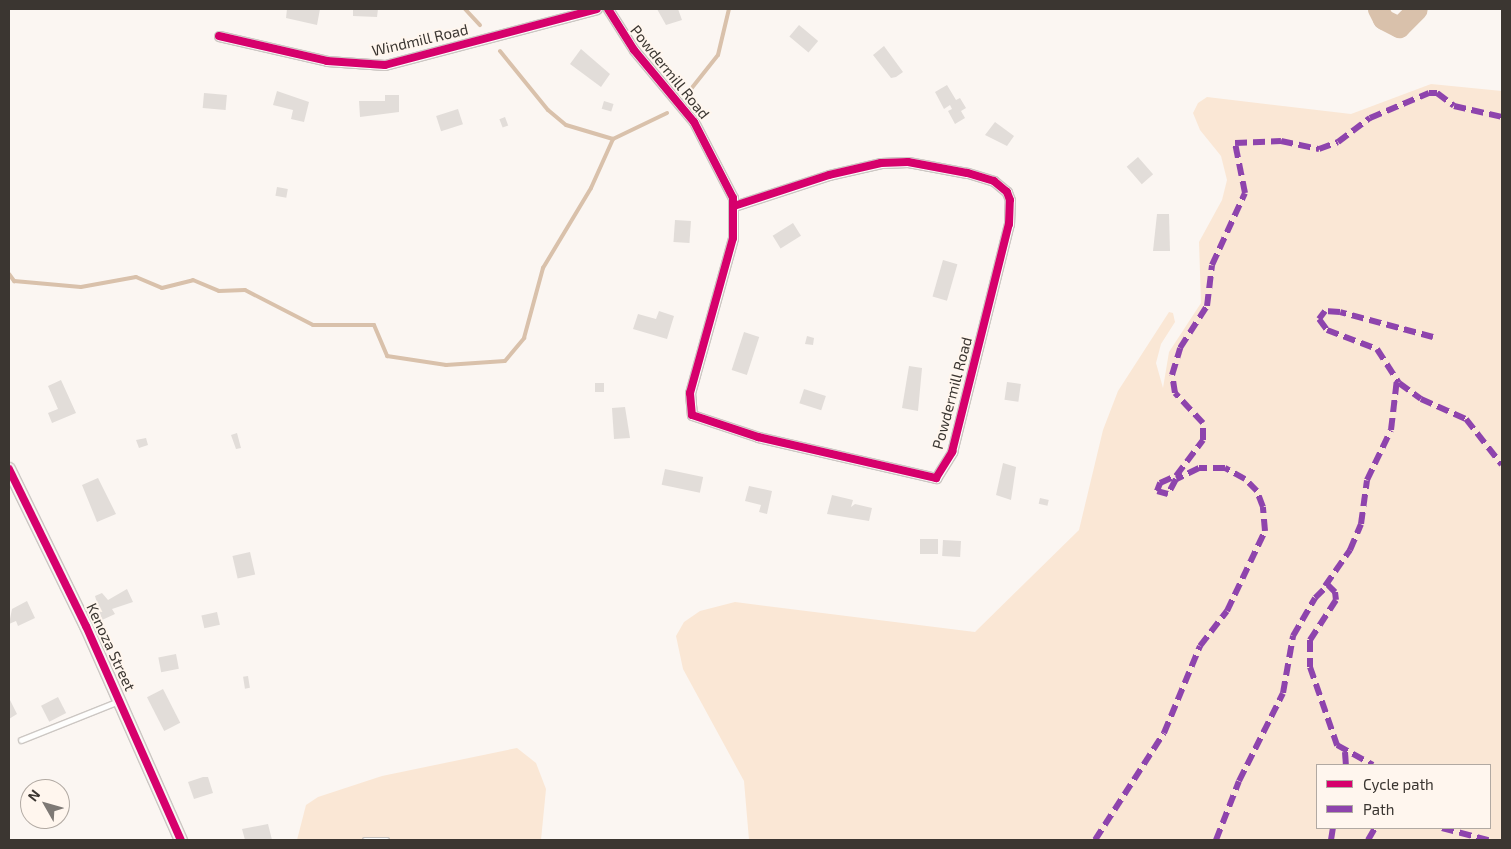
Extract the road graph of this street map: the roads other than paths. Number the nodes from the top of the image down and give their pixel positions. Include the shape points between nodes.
1 (596, 9) edge
2 (608, 9) edge
3 (220, 36) dead end
4 (734, 206) junction
5 (9, 469) edge
6 (120, 700) junction
7 (21, 740) dead end
8 (181, 840) edge
9 (365, 840) edge
10 (387, 840) edge

1 - 3 street, Windmill Road via 385,65 327,61
2 - 4 street, Powdermill Road via 634,50 694,122 718,163
4 - 4 street, Powdermill Road via 829,175 882,163 908,162 968,173 994,181 1006,192 1011,213 1007,233 952,452 936,478 758,437 692,415 690,393 733,238
5 - 6 street, Kenoza Street
6 - 7 lane
6 - 8 street, Kenoza Street
9 - 10 lane

